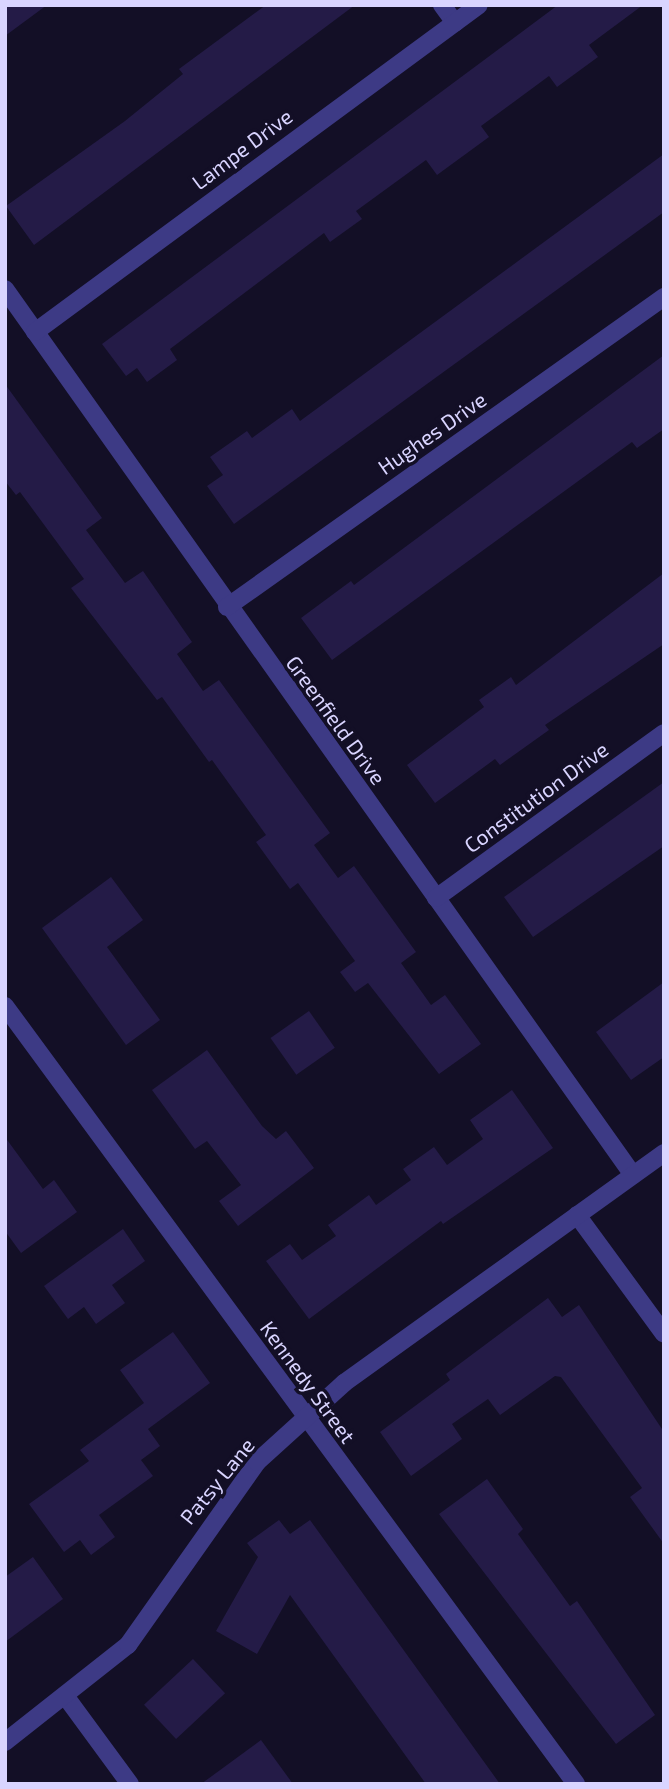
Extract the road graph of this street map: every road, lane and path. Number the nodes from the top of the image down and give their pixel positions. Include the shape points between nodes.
1 (442, 5) edge
2 (479, 5) edge
3 (455, 23) junction
4 (5, 289) edge
5 (664, 297) edge
6 (35, 332) junction
7 (227, 607) junction
8 (664, 733) edge
9 (436, 898) junction
10 (5, 1006) edge
11 (664, 1153) edge
12 (633, 1175) junction
13 (577, 1215) junction
14 (664, 1334) edge
15 (306, 1418) junction
16 (66, 1697) junction
17 (5, 1742) edge
18 (130, 1784) edge
19 (576, 1784) edge

1 - 3 street
2 - 3 street, Lampe Drive
3 - 6 street, Lampe Drive
4 - 6 street, Greenfield Drive
5 - 7 street, Hughes Drive
6 - 7 street, Greenfield Drive
7 - 9 street, Greenfield Drive
8 - 9 street, Constitution Drive
9 - 12 street, Greenfield Drive
10 - 15 street, Kennedy Street
11 - 12 street, Patsy Lane
12 - 13 street, Patsy Lane
13 - 14 street
13 - 15 street, Patsy Lane via 344,1384
15 - 16 street, Patsy Lane via 257,1462 128,1645
15 - 19 street, Kennedy Street
16 - 17 street, Patsy Lane
16 - 18 street

